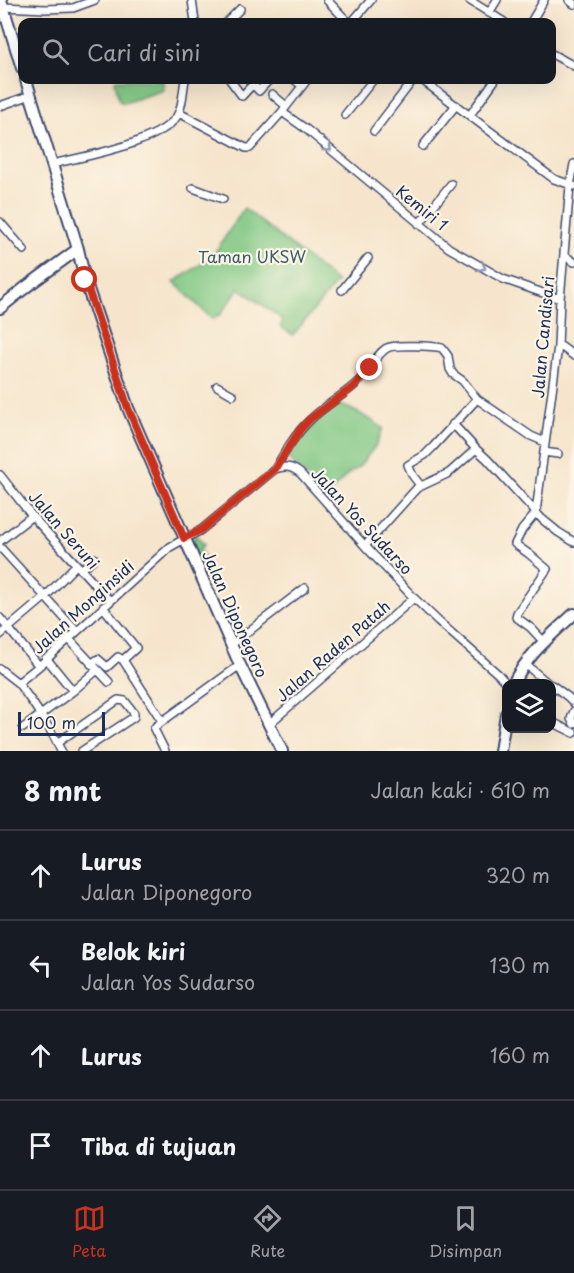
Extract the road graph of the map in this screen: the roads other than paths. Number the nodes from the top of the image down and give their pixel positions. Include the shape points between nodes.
1 (95, 0) edge
2 (192, 0) edge
3 (327, 0) edge
4 (371, 0) edge
5 (469, 0) edge
6 (497, 0) edge
7 (544, 0) edge
8 (569, 0) edge
9 (2, 4) edge
10 (574, 4) edge
11 (240, 9) dead end
12 (489, 13) junction
13 (195, 18) edge
14 (231, 18) edge
15 (346, 18) edge
16 (354, 18) edge
17 (497, 18) edge
18 (533, 18) edge
19 (18, 55) edge
20 (556, 56) edge
21 (574, 66) edge
22 (27, 84) edge
23 (184, 84) edge
24 (233, 84) edge
25 (250, 84) edge
26 (253, 84) edge
27 (266, 84) edge
28 (304, 84) edge
29 (370, 84) edge
30 (410, 84) edge
31 (427, 84) edge
32 (492, 84) edge
33 (272, 94) dead end
34 (31, 95) junction
35 (456, 105) junction
36 (0, 106) edge
37 (284, 109) junction
38 (179, 113) junction
39 (345, 115) dead end
40 (470, 116) junction
41 (374, 131) dead end
42 (423, 146) dead end
43 (52, 164) junction
44 (574, 164) edge
45 (451, 184) dead end
46 (572, 186) edge
47 (193, 188) dead end
48 (223, 199) dead end
49 (0, 222) edge
50 (419, 224) junction
51 (78, 249) junction
52 (24, 250) dead end
53 (564, 255) junction
54 (368, 258) dead end
55 (574, 262) edge
56 (342, 290) dead end
57 (560, 299) junction
58 (0, 308) edge
59 (558, 346) junction
60 (574, 356) edge
61 (217, 386) dead end
62 (233, 395) dead end
63 (477, 399) junction
64 (453, 424) junction
65 (545, 442) junction
66 (476, 449) junction
67 (544, 452) junction
68 (558, 454) dead end
69 (275, 469) junction
70 (0, 475) edge
71 (420, 485) junction
72 (536, 512) junction
73 (32, 516) junction
74 (184, 538) junction
75 (1, 541) edge
76 (574, 542) edge
77 (365, 546) junction
78 (93, 558) dead end
79 (79, 567) junction
80 (305, 588) dead end
81 (45, 597) junction
82 (414, 598) junction
83 (106, 604) junction
84 (574, 614) edge
85 (0, 618) edge
86 (8, 628) junction
87 (76, 631) junction
88 (0, 635) edge
89 (68, 638) junction
90 (544, 642) junction
91 (232, 644) junction
92 (46, 658) junction
93 (123, 660) junction
94 (91, 663) junction
95 (525, 664) junction
96 (240, 665) junction
97 (39, 666) junction
98 (0, 669) edge
99 (97, 670) junction
100 (502, 679) edge
101 (516, 679) edge
102 (544, 679) edge
103 (109, 682) dead end
104 (18, 683) junction
105 (556, 688) edge
106 (73, 691) junction
107 (574, 703) edge
108 (574, 711) edge
109 (41, 715) junction
110 (162, 721) junction
111 (269, 724) junction
112 (556, 724) edge
113 (574, 724) edge
114 (23, 728) dead end
115 (503, 733) edge
116 (574, 733) edge
117 (57, 743) junction
118 (61, 751) edge
119 (82, 751) edge
120 (165, 751) edge
121 (282, 751) edge
122 (500, 751) edge

1 - 9 street via 73,8
2 - 13 street
3 - 15 street
4 - 16 street
5 - 12 street
6 - 12 street
7 - 18 street
8 - 10 street
9 - 19 main road
11 - 14 street
12 - 17 street
20 - 21 street
22 - 34 main road, Jalan Diponegoro
23 - 38 street
24 - 25 street via 242,96
26 - 27 street via 259,91
28 - 37 street
29 - 39 street
30 - 41 street
31 - 35 street
32 - 40 street
33 - 37 street, Kemiri 1
34 - 36 street
34 - 43 main road, Jalan Diponegoro
35 - 40 street
35 - 42 street
37 - 38 street via 253,146 246,148
37 -> 50 street, Kemiri 1
38 - 43 street via 166,128 122,148
40 - 46 street via 554,179
43 - 51 main road, Jalan Diponegoro
44 - 46 street, Jalan Candisari
45 - 50 street
46 - 53 street, Jalan Candisari
47 - 48 street
49 - 52 street
50 -> 57 street, Kemiri 1 via 450,248 503,279
51 - 58 main road
51 - 74 main road, Jalan Diponegoro via 128,408
53 - 55 street
53 - 57 street, Jalan Candisari
54 - 56 street
57 - 59 street, Jalan Candisari
59 - 60 street
59 - 65 street, Jalan Candisari
61 - 62 street
63 - 64 street
63 - 65 street
63 - 69 street via 464,381 453,374 442,348 390,346 362,378 309,420
64 - 66 street
64 - 71 street via 429,451 408,465
65 - 67 street, Jalan Candisari
66 - 71 street via 449,473
66 - 72 street
67 - 68 street
67 - 72 street, Jalan Candisari
69 - 74 street via 201,530
69 - 77 street, Jalan Yos Sudarso via 287,466 297,471
70 - 73 street, Jalan Seruni
71 - 77 street
72 - 76 street
72 - 90 street via 515,544 547,569 516,616
73 - 75 street
73 - 79 street, Jalan Seruni
74 - 83 street, Jalan Monginsidi
74 - 91 main road, Jalan Diponegoro
75 - 81 street
77 - 82 street, Jalan Yos Sudarso
78 - 79 street
79 - 81 street
79 - 83 street, Jalan Seruni
80 - 91 street
81 - 86 street
81 - 87 street
82 - 100 street, Jalan Yos Sudarso
82 - 111 street, Jalan Raden Patah
83 - 87 street, Jalan Monginsidi
83 - 93 street, Jalan Seruni via 136,647
84 - 90 main road
85 - 86 street
86 - 88 street
86 - 97 street
87 - 89 street, Jalan Monginsidi
89 - 92 street, Jalan Monginsidi
89 - 94 street
90 - 95 main road
91 - 96 main road, Jalan Diponegoro
92 - 97 street, Jalan Monginsidi
92 - 106 street
93 - 94 street via 118,657 107,667 98,659
93 - 110 street
94 - 99 street
95 - 101 main road
95 - 102 street
96 - 110 street
96 - 111 main road, Jalan Diponegoro
97 - 104 street, Jalan Monginsidi
98 - 104 street
99 - 103 street
99 - 106 street
104 - 109 street
105 - 107 street
106 - 109 street
108 - 113 street
109 - 114 street
109 - 117 street
110 - 120 street via 154,729
111 - 121 main road, Jalan Diponegoro
112 - 116 street
115 - 122 main road
117 - 118 street
117 - 119 street via 118,700 125,700 134,717

